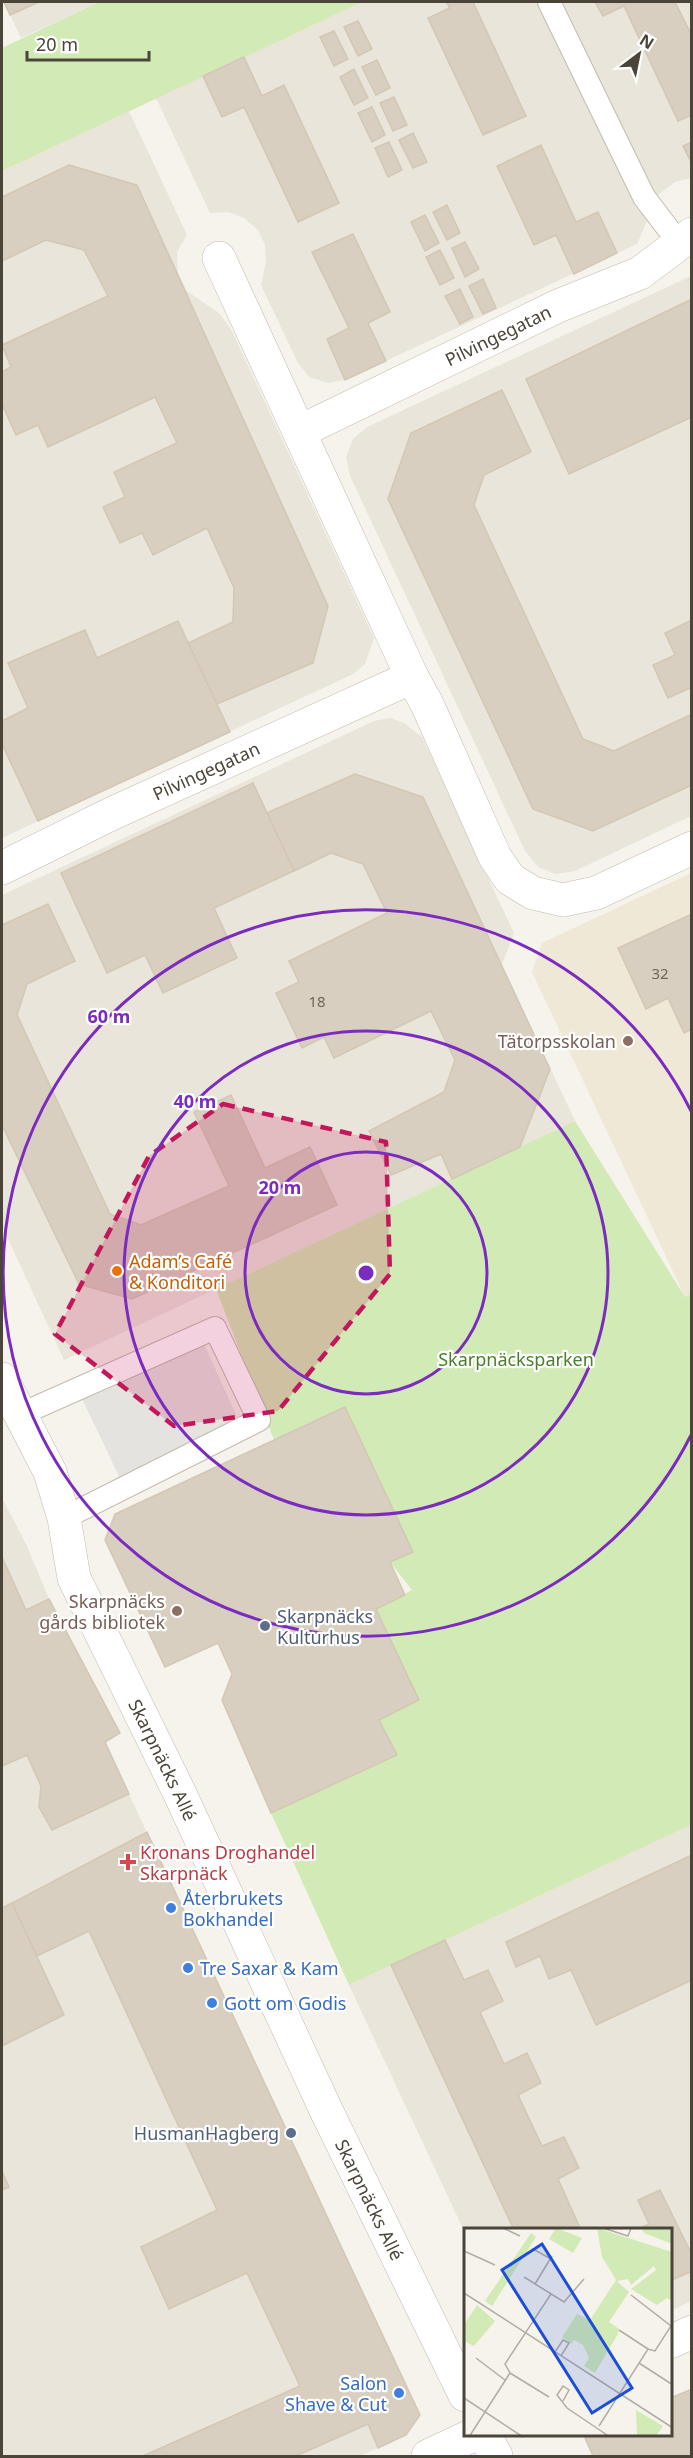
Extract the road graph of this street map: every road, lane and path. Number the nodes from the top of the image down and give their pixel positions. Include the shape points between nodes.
1 (549, 2) edge
2 (685, 239) edge
3 (219, 258) dead end
4 (301, 431) junction
5 (412, 677) junction
6 (692, 848) edge
7 (2, 868) edge
8 (2, 1379) edge
9 (19, 1415) junction
10 (64, 1518) junction
11 (692, 2332) edge
12 (672, 2341) edge
13 (464, 2393) edge
14 (469, 2437) edge
15 (486, 2437) edge
16 (428, 2457) edge
17 (496, 2457) edge

1 - 2 lane via 644,197
2 - 4 street, Pilvingegatan via 640,273 558,306
3 - 4 street
4 - 5 street
5 - 6 street via 428,704 495,857 510,879 533,893 563,900 596,893
5 - 7 street, Pilvingegatan
8 - 9 street, Skarpnäcks Allé
9 - 10 street, Skarpnäcks Allé via 50,1472
9 - 10 lane via 214,1328 259,1420
10 - 13 street, Skarpnäcks Allé via 74,1578
11 - 12 street
14 - 16 street
15 - 17 street

